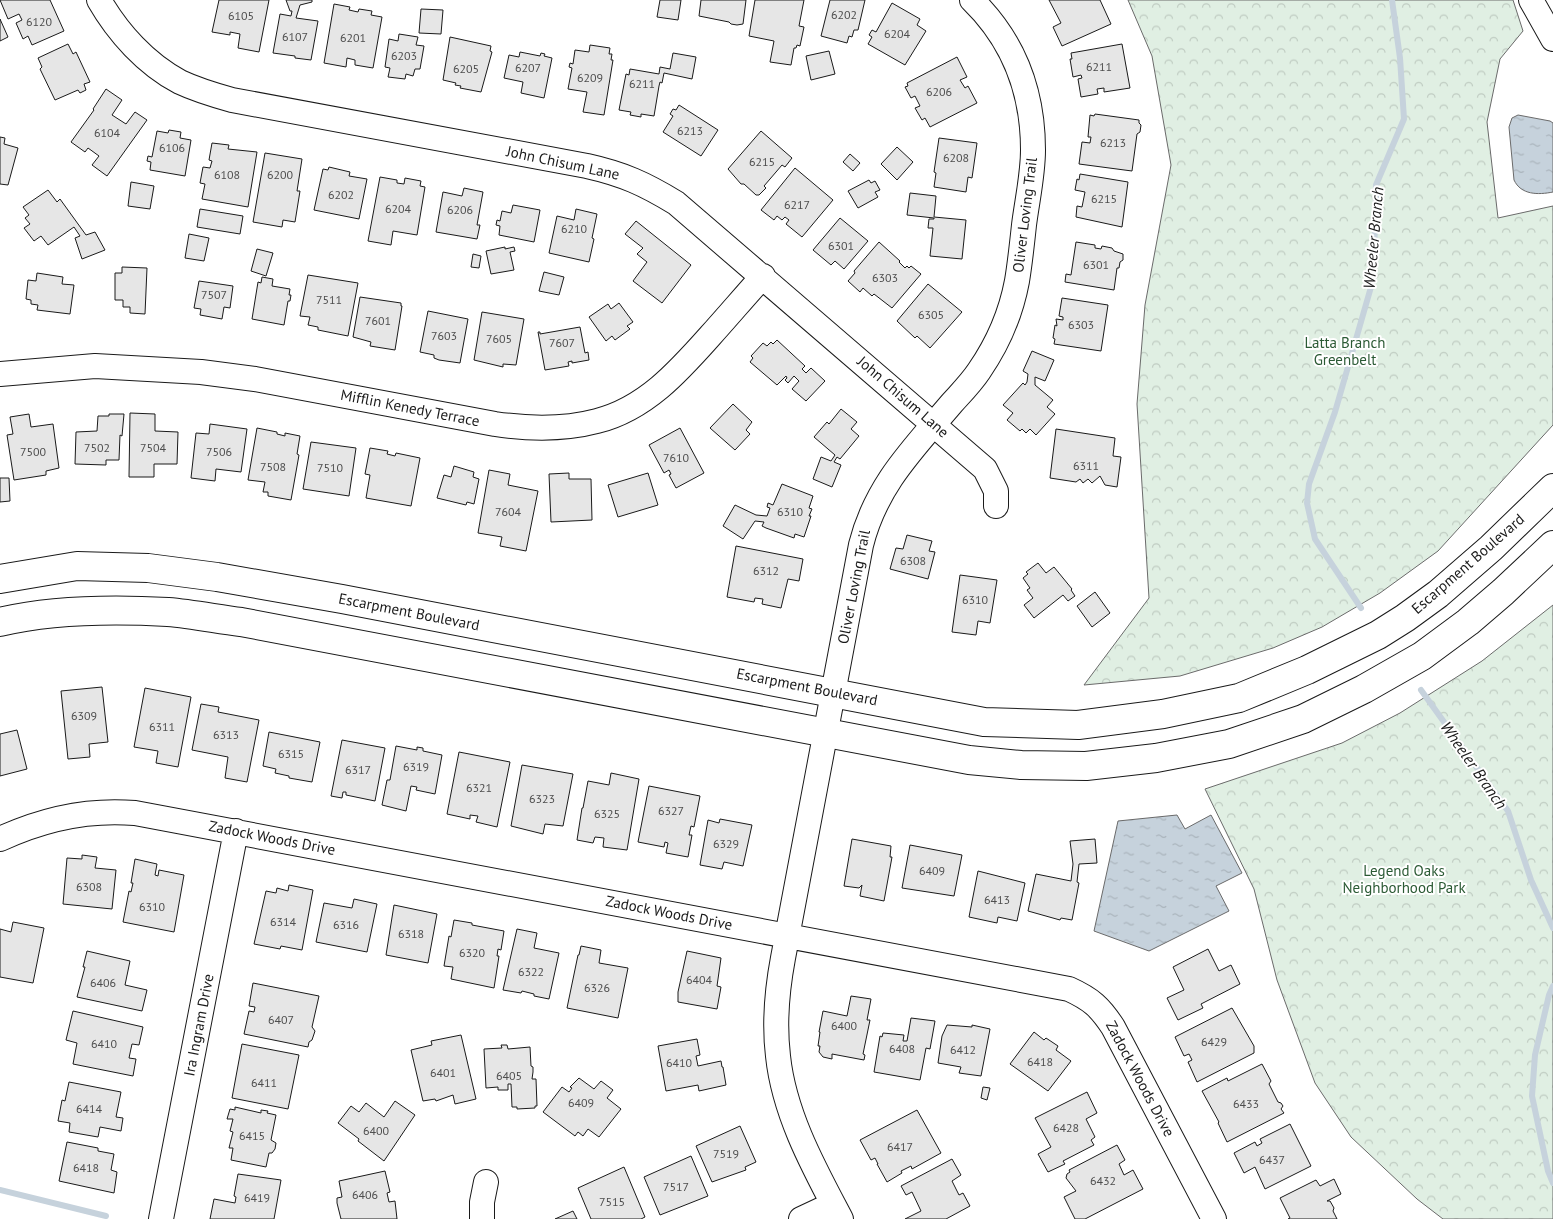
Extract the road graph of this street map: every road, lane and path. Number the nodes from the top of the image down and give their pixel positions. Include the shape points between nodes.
1 (99, 0) edge
2 (972, 0) edge
3 (1531, 0) edge
4 (1553, 38) edge
5 (763, 276) junction
6 (0, 374) edge
7 (934, 424) junction
8 (1553, 488) edge
9 (996, 506) dead end
10 (1553, 545) edge
11 (0, 579) edge
12 (342, 599) junction
13 (0, 622) edge
14 (335, 640) junction
15 (833, 692) junction
16 (825, 733) junction
17 (236, 832) junction
18 (0, 839) edge
19 (787, 936) junction
20 (486, 1182) dead end
21 (837, 1212) edge
22 (161, 1219) edge
23 (482, 1219) edge
24 (801, 1219) edge
25 (1214, 1219) edge

1 - 5 street, John Chisum Lane via 122,34 155,65 202,91 232,100 614,172 636,180 676,203
2 - 7 street, Oliver Loving Trail via 991,21 1016,59 1032,123 1033,152 1017,282 1002,328 978,373
3 - 4 street
5 - 6 street, Mifflin Kenedy Terrace via 661,388 618,414 567,427 526,428 495,424 256,379 201,372 95,366
5 - 7 street, John Chisum Lane
7 - 9 street, John Chisum Lane via 985,469 996,491
7 - 15 street, Oliver Loving Trail via 898,467 866,524
8 - 15 main road, Escarpment Boulevard via 1491,548 1405,618 1307,670 1239,698 1163,714 1078,725 984,722
10 - 16 main road via 1468,622 1422,656 1364,690 1303,719 1229,744 1156,758 1095,765 1021,765 969,760
11 - 12 main road, Escarpment Boulevard via 77,566 148,568
12 - 14 main road
12 - 15 main road, Escarpment Boulevard
13 - 14 main road via 89,610 169,612
14 - 16 main road
15 - 16 street, Oliver Loving Trail
16 - 19 street, Oliver Loving Trail
17 - 18 street, Zadock Woods Drive via 114,811 58,818
17 - 19 street, Zadock Woods Drive
17 - 22 street, Ira Ingram Drive
19 - 21 street, Oliver Loving Trail via 776,1002 778,1057 789,1108
19 - 25 street, Zadock Woods Drive via 1037,982 1069,989 1091,1000 1120,1039
20 - 23 street
21 - 24 street

